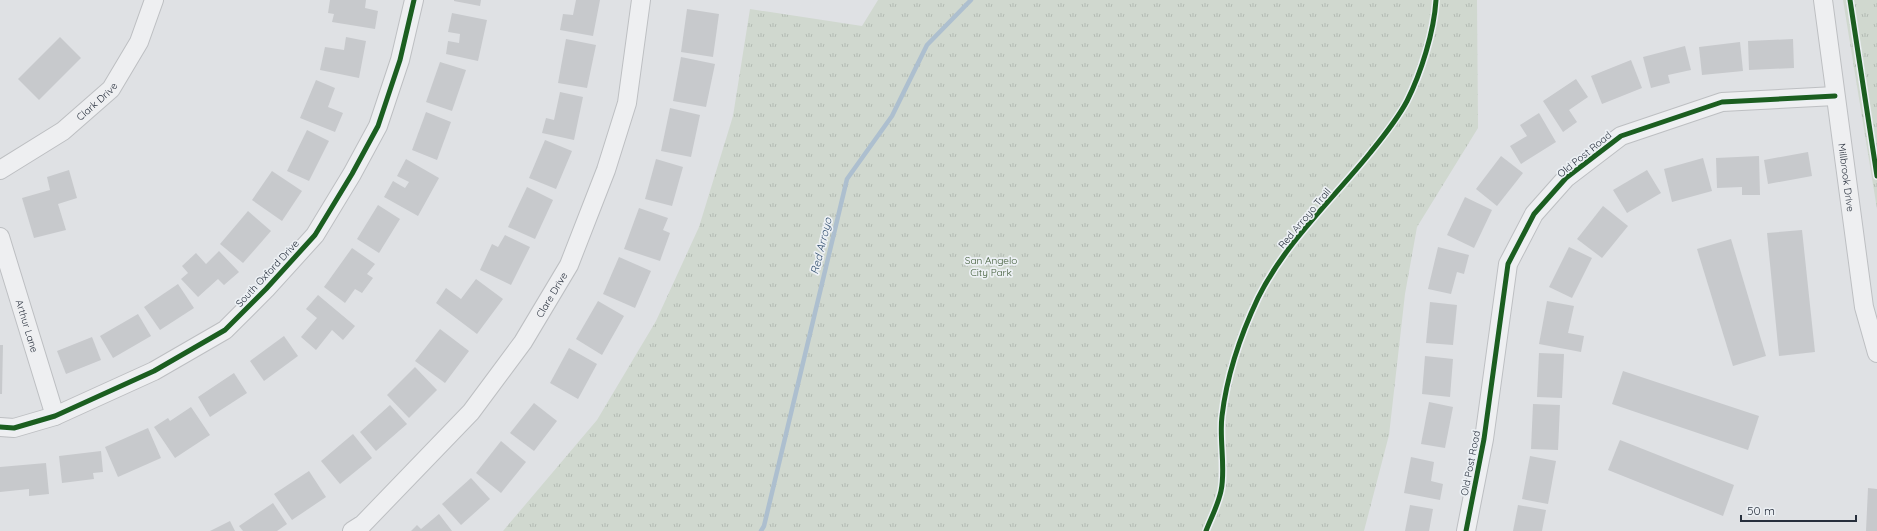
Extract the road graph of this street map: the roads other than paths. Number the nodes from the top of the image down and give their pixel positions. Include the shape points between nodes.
1 (154, 0) edge
2 (414, 0) edge
3 (641, 0) edge
4 (1823, 0) edge
5 (1835, 96) junction
6 (0, 170) edge
7 (0, 237) edge
8 (1877, 353) edge
9 (55, 416) junction
10 (0, 427) edge
11 (361, 529) edge
12 (1466, 531) edge

1 - 6 street, Clark Drive via 139,42 111,89 63,131
2 - 9 street, South Oxford Drive via 400,60 378,126 314,235 225,330 154,371
3 - 11 street, Clare Drive via 627,103 606,170 569,265 523,342 471,412
4 - 5 street, Millbrook Drive
5 - 8 street, Millbrook Drive via 1864,307
5 - 12 street, Old Post Road via 1722,102 1621,136 1566,178 1534,214 1508,264 1484,439
7 - 9 street, Arthur Lane
9 - 10 street, South Oxford Drive via 14,428

